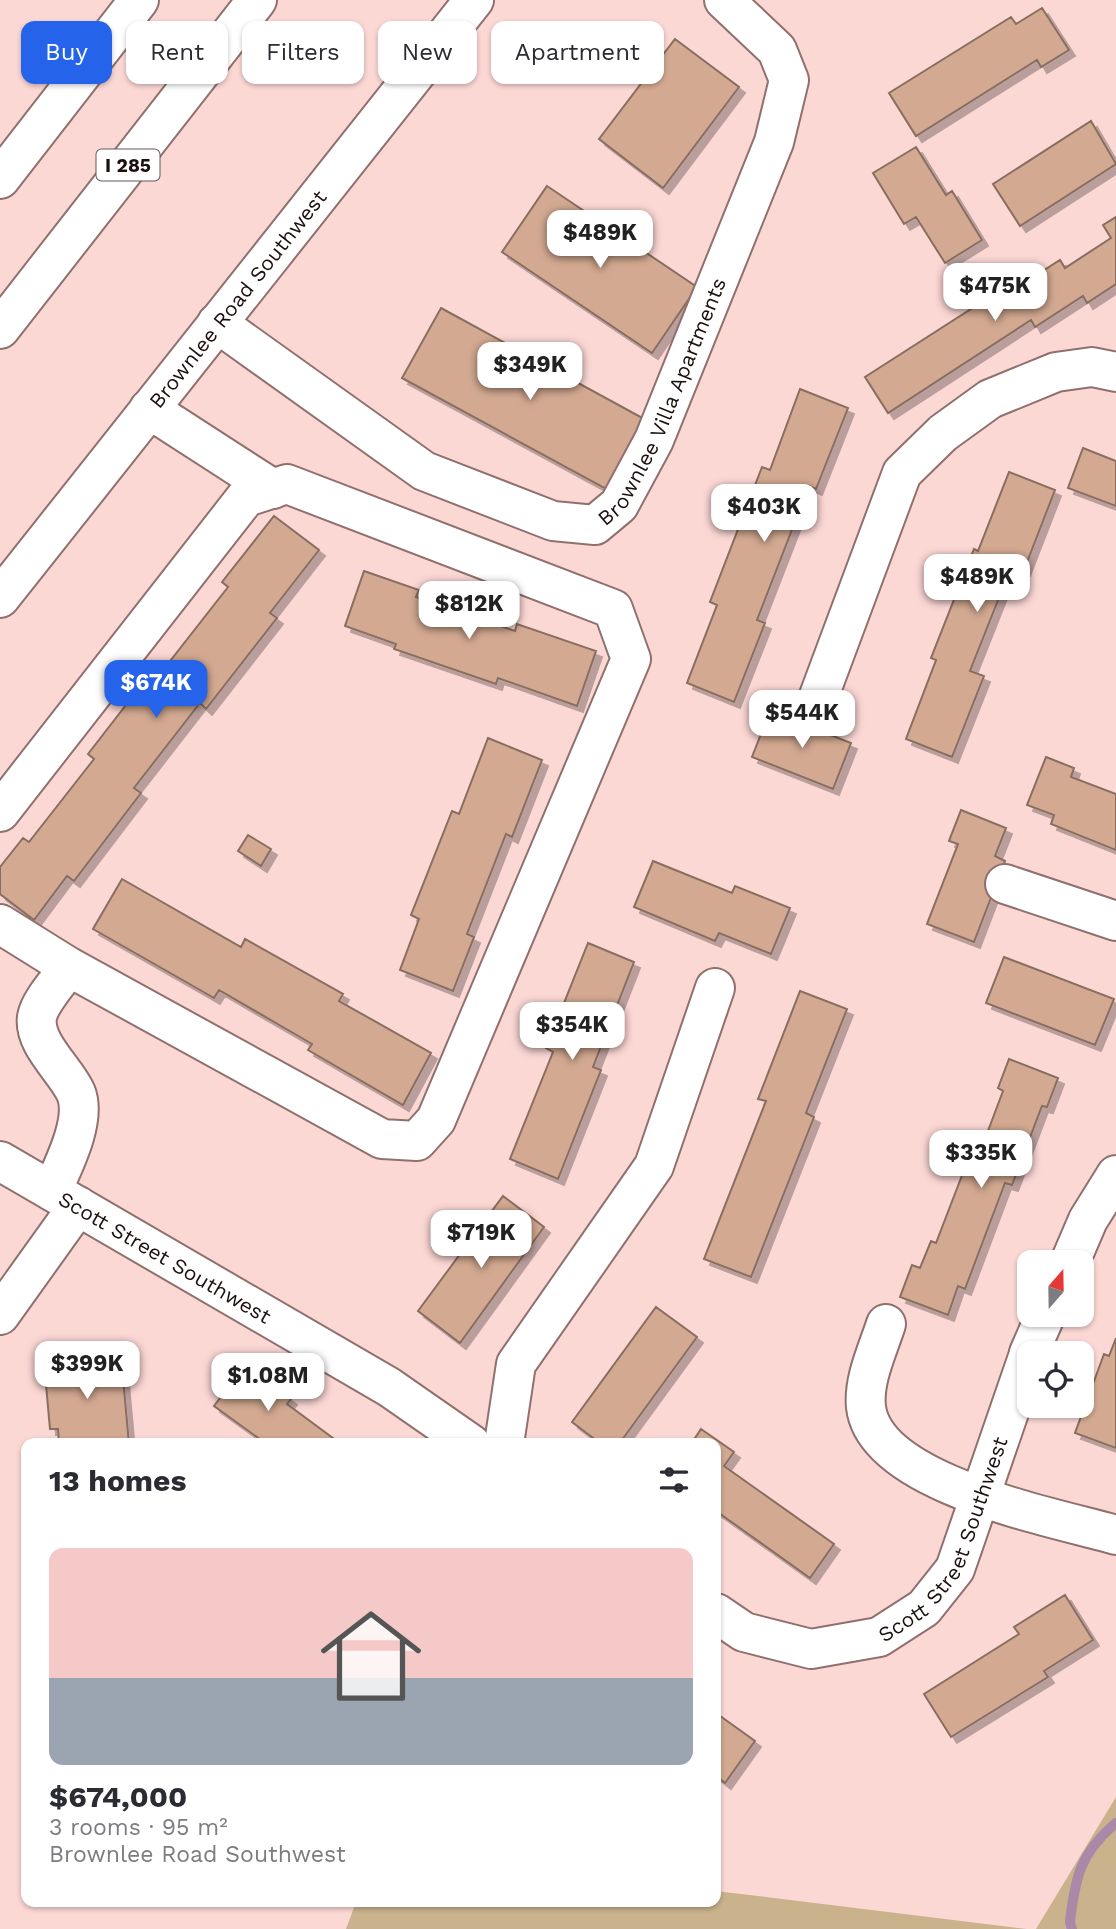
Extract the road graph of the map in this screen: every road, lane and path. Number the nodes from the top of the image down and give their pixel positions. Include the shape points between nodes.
1 (139, 0) edge
2 (257, 0) edge
3 (474, 0) edge
4 (724, 0) edge
5 (0, 179) edge
6 (217, 323) junction
7 (0, 329) edge
8 (1116, 372) edge
9 (149, 409) junction
10 (273, 489) junction
11 (0, 598) edge
12 (813, 712) dead end
13 (0, 812) edge
14 (1005, 884) dead end
15 (1116, 921) edge
16 (0, 924) edge
17 (69, 967) junction
18 (715, 988) dead end
19 (0, 1161) edge
20 (1116, 1175) edge
21 (65, 1198) junction
22 (1075, 1250) edge
23 (0, 1315) edge
24 (886, 1324) dead end
25 (1017, 1388) edge
26 (460, 1438) edge
27 (506, 1438) edge
28 (980, 1496) junction
29 (1116, 1535) edge
30 (721, 1616) edge

1 - 5 main road
2 - 7 main road, I 285
3 - 6 main road, Brownlee Road Southwest
4 - 6 main road, Brownlee Villa Apartments via 778,50 789,80 774,142 654,440 619,505 595,524 553,521 424,471
6 - 9 main road, Brownlee Road Southwest
8 - 12 main road via 1092,368 1056,372 990,399 943,433 901,472
9 - 10 main road
9 - 11 main road, Brownlee Road Southwest
10 - 13 main road via 246,497
10 - 17 main road via 287,485 613,609 631,659 436,1120 417,1141 382,1139
14 - 15 main road
16 - 17 main road
17 - 21 main road via 37,1014 47,1048 77,1095
18 - 27 main road via 654,1166 516,1364
19 - 21 main road, Scott Street Southwest
20 - 22 main road
21 - 23 main road
21 - 26 main road, Scott Street Southwest via 389,1387
24 - 28 main road via 868,1386 866,1407 873,1429 886,1448 922,1473
25 - 28 main road, Scott Street Southwest
28 - 29 main road
28 - 30 main road, Scott Street Southwest via 955,1569 924,1608 879,1637 811,1649 744,1632

